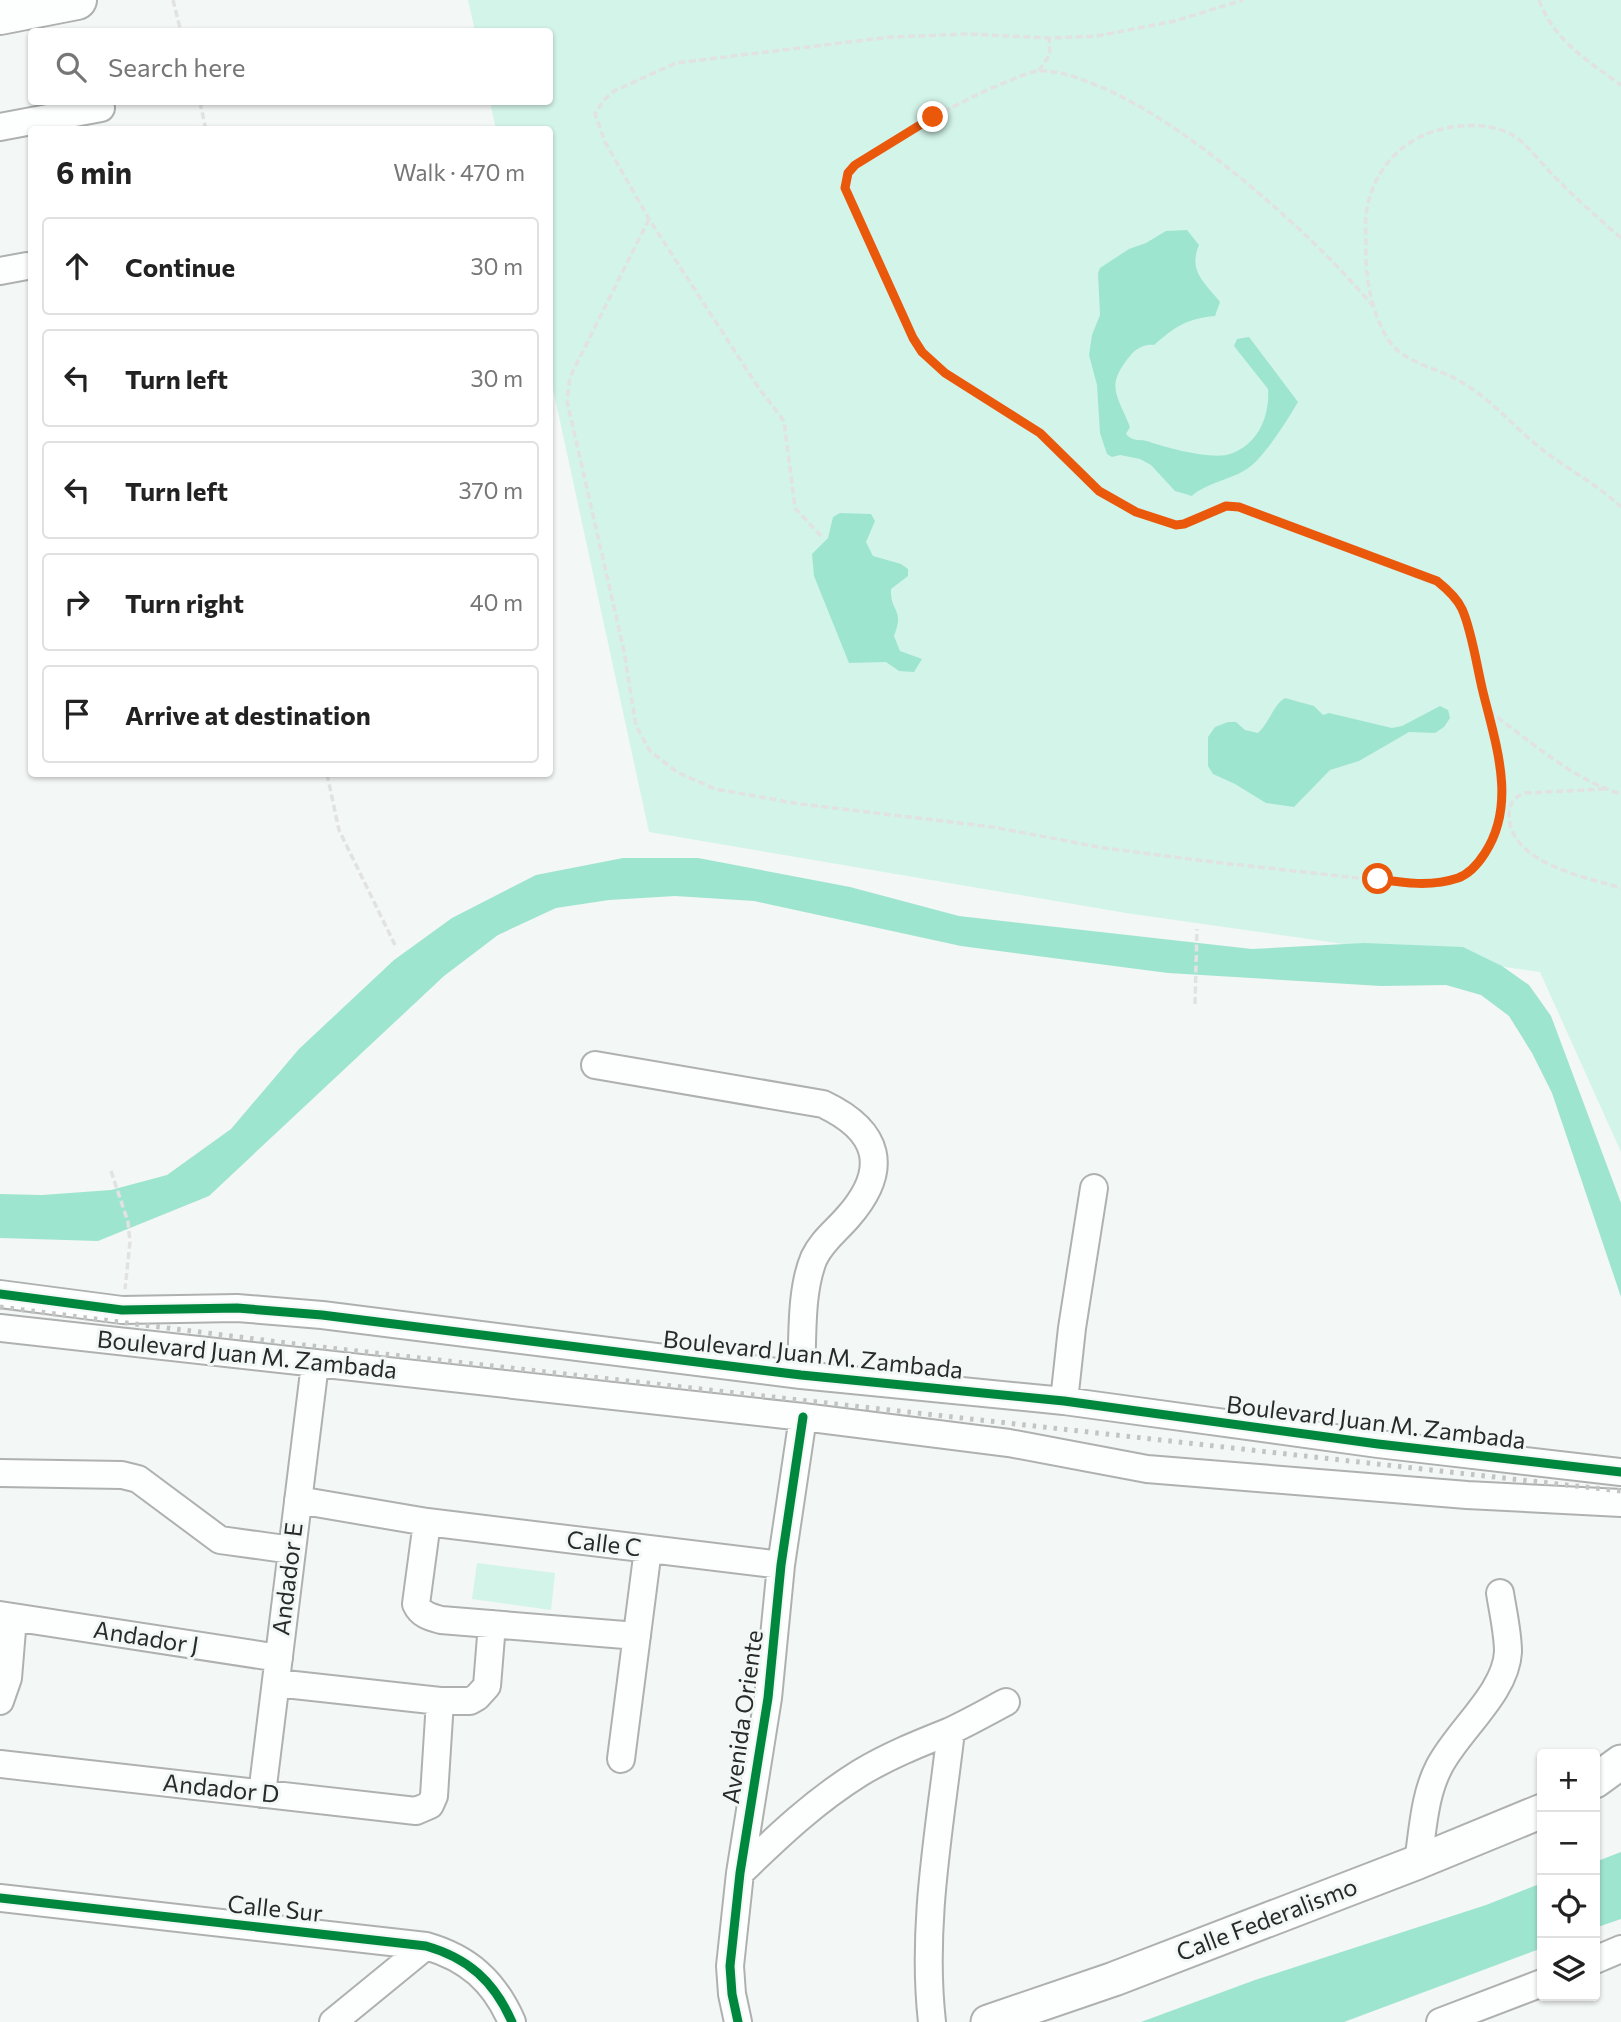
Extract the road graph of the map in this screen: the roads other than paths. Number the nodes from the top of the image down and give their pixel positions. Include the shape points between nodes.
1 (77, 0) edge
2 (0, 15) edge
3 (101, 108) dead end
4 (0, 127) edge
5 (26, 266) dead end
6 (0, 271) edge
7 (595, 1065) dead end
8 (1094, 1188) dead end
9 (0, 1294) edge
10 (0, 1328) edge
11 (315, 1364) junction
12 (801, 1375) junction
13 (1065, 1401) junction
14 (803, 1417) junction
15 (1621, 1472) edge
16 (0, 1473) edge
17 (298, 1500) junction
18 (1621, 1503) edge
19 (426, 1522) junction
20 (648, 1549) junction
21 (292, 1550) junction
22 (781, 1565) junction
23 (1500, 1593) dead end
24 (7, 1616) edge
25 (492, 1625) junction
26 (636, 1636) junction
27 (277, 1670) junction
28 (0, 1701) edge
29 (440, 1701) junction
30 (1006, 1702) dead end
31 (951, 1731) junction
32 (621, 1759) dead end
33 (1621, 1762) edge
34 (0, 1764) edge
35 (1600, 1777) edge
36 (262, 1794) junction
37 (1540, 1812) edge
38 (1418, 1862) junction
39 (740, 1873) junction
40 (0, 1898) edge
41 (426, 1946) junction
42 (1621, 1949) edge
43 (1600, 1958) edge
44 (1537, 1985) edge
45 (508, 2020) edge
46 (333, 2022) edge
47 (738, 2022) edge
48 (932, 2022) edge
49 (988, 2022) edge
50 (1440, 2022) edge

1 - 2 highway
3 - 4 street
5 - 6 street
7 - 12 street via 823,1104 858,1125 869,1141 873,1179 813,1260 806,1287
8 - 13 street
9 - 12 street, Boulevard Juan M. Zambada via 122,1310 237,1308 322,1315
10 - 11 street, Boulevard Juan M. Zambada
11 - 14 street, Boulevard Juan M. Zambada
11 - 17 street, Andador E
12 - 13 street, Boulevard Juan M. Zambada
13 - 15 street, Boulevard Juan M. Zambada
14 - 18 street, Boulevard Juan M. Zambada via 1009,1443 1147,1469
14 - 22 street, Avenida Oriente
16 - 21 street via 138,1479 220,1540
17 - 19 street, Calle C
17 - 21 street, Andador E
19 - 20 street, Calle C
19 - 25 street via 416,1599 419,1610 441,1620
20 - 22 street, Calle C
20 - 26 street
21 - 27 street, Andador E
22 - 39 street, Avenida Oriente via 768,1698
23 - 38 street via 1508,1654 1504,1671 1489,1698 1451,1745 1429,1788
24 - 27 street, Andador J
24 - 28 street via 8,1678
25 - 26 street
25 - 29 street, Andador J via 487,1686 470,1701
26 - 32 street
27 - 29 street, Andador J
27 - 36 street, Andador E
29 - 36 street, Andador D via 430,1805 416,1811
30 - 31 street
31 - 39 street via 906,1748 824,1797
31 - 48 street via 932,1891
33 - 35 main road
34 - 36 street, Andador D
37 - 38 main road, Calle Federalismo
38 - 49 main road, Calle Federalismo
39 - 47 street, Avenida Oriente via 730,1965
40 - 41 street, Calle Sur
41 - 45 street, Calle Sur via 451,1953 484,1976
41 - 46 street
42 - 43 street
44 - 50 street

